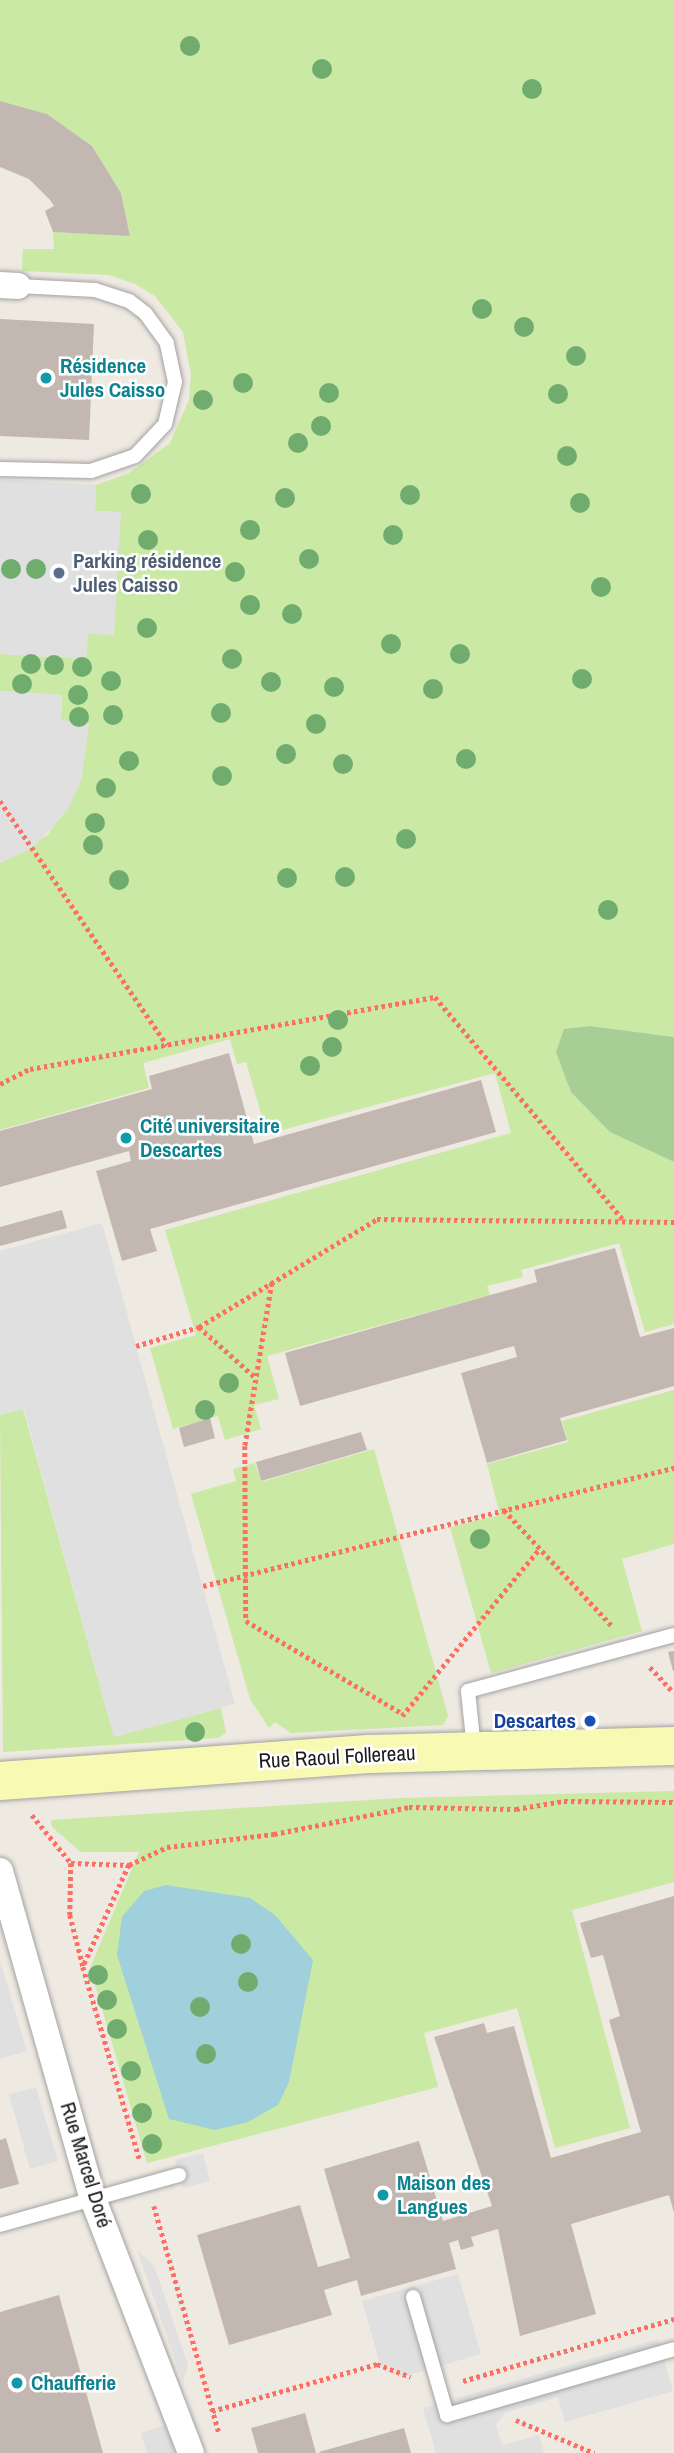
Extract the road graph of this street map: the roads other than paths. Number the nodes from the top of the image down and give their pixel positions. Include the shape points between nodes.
1 (9, 285) edge
2 (0, 468) edge
3 (674, 1635) edge
4 (674, 1746) edge
5 (474, 1749) junction
6 (0, 1781) edge
7 (0, 1871) edge
8 (179, 2175) dead end
9 (93, 2199) junction
10 (0, 2225) edge
11 (413, 2297) dead end
12 (674, 2349) edge
13 (191, 2453) edge

1 - 2 lane via 94,290 129,301 145,313 167,343 175,382 165,424 154,440 125,461 91,471
3 - 5 lane via 468,1691
4 - 5 street, Rue Raoul Follereau
5 - 6 street, Rue Raoul Follereau
7 - 9 street, Rue Marcel Doré
8 - 9 lane
9 - 10 lane
9 - 13 street, Rue Marcel Doré
11 - 12 lane via 447,2414

